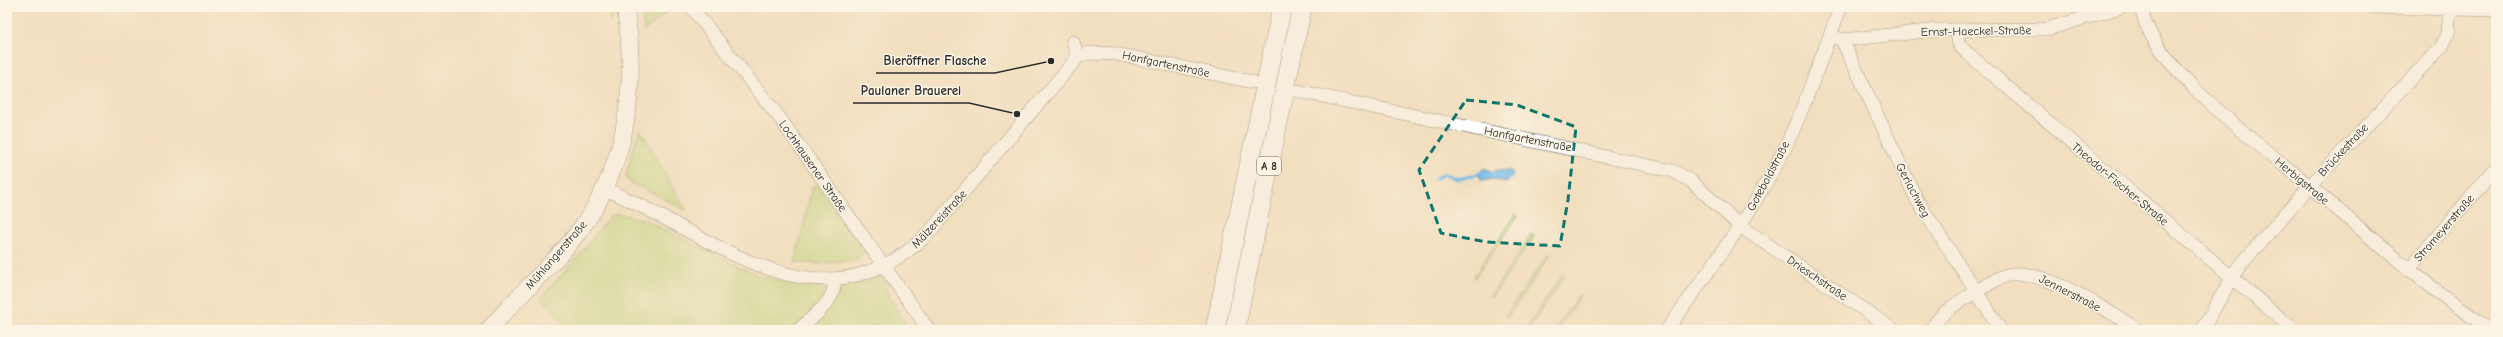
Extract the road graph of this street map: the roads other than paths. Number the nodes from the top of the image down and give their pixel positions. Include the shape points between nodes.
1 (625, 7) edge
2 (691, 7) edge
3 (1282, 7) edge
4 (1302, 7) edge
5 (1311, 7) edge
6 (1841, 7) edge
7 (2121, 7) edge
8 (2141, 7) edge
9 (2373, 7) edge
10 (2450, 10) junction
11 (2496, 10) edge
12 (1957, 30) junction
13 (1297, 33) junction
14 (1830, 34) junction
15 (1842, 40) junction
16 (1073, 42) dead end
17 (1078, 57) junction
18 (1253, 82) dead end
19 (1298, 91) dead end
20 (2496, 168) edge
21 (2310, 186) junction
22 (604, 189) junction
23 (1740, 226) junction
24 (883, 266) junction
25 (2408, 270) junction
26 (834, 279) junction
27 (2232, 279) junction
28 (1976, 292) junction
29 (489, 330) edge
30 (799, 330) edge
31 (929, 330) edge
32 (1215, 330) edge
33 (1235, 330) edge
34 (1667, 330) edge
35 (1894, 330) edge
36 (1931, 330) edge
37 (2001, 330) edge
38 (2138, 330) edge
39 (2202, 330) edge
40 (2294, 330) edge
41 (2491, 330) edge

1 - 22 main road, Mühlangerstraße via 630,45 629,103 622,139
2 - 24 street, Lochhausener Straße via 779,117
3 - 32 highway, A 8
4 - 13 highway, A 8
5 - 13 highway via 1307,19
6 - 14 street, Goteboldstraße
7 - 12 street, Ernst-Haeckel-Straße via 2048,29
8 - 21 street, Herbigstraße via 2148,31 2186,78 2222,114
9 - 10 street
10 - 11 street
10 - 21 street, Brückestraße via 2448,34 2442,46
12 - 15 street, Ernst-Haeckel-Straße
12 - 27 street, Theodor-Fischer-Straße via 1959,45 1967,53
13 - 33 highway, A 8
14 - 15 street
14 - 23 street, Goteboldstraße via 1794,127 1778,161
15 - 28 street, Gerlachweg via 1917,200
16 - 17 street
17 - 18 street, Hanfgartenstraße via 1089,53 1116,54
17 - 24 street, Mälzereistraße via 925,237 908,252
19 - 23 street, Hanfgartenstraße via 1673,171 1691,181
20 - 25 street, Stromeyerstraße
21 - 25 street, Herbigstraße
21 - 27 street, Brückestraße via 2237,268
22 - 26 street, Mälzereistraße via 764,268 790,277
22 - 29 main road, Mühlangerstraße via 593,211 574,238
23 - 34 street, Goteboldstraße
23 - 35 street, Drieschstraße
24 - 26 street, Mälzereistraße
24 - 31 street, Lochhausener Straße
25 - 41 street, Herbigstraße
26 - 30 street via 835,287 830,300
27 - 39 street, Brückestraße
27 - 40 street, Theodor-Fischer-Straße
28 - 36 street, Jennerstraße via 1941,315
28 - 37 street, Gerlachweg
28 - 38 street, Jennerstraße via 2011,274 2039,276

